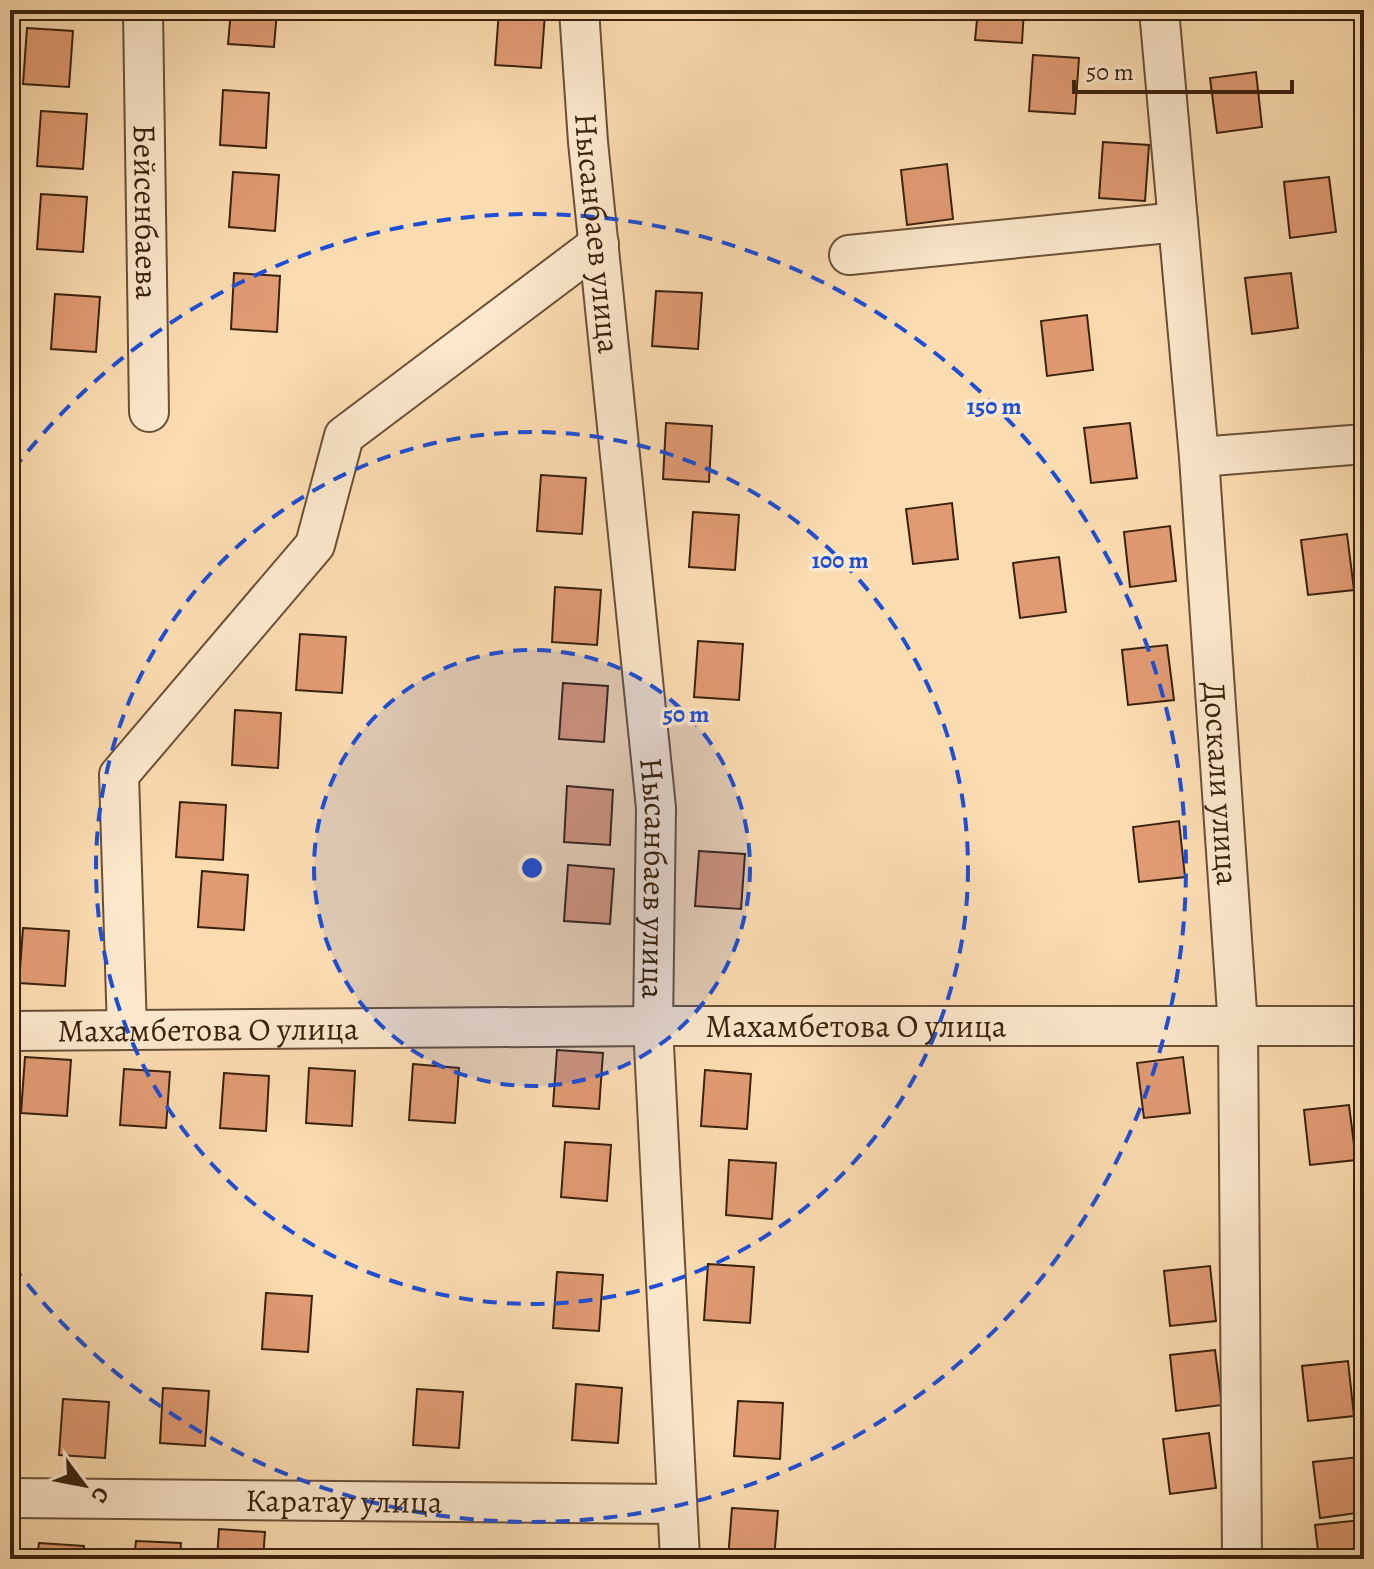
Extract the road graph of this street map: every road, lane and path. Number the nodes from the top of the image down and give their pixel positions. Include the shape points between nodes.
1 (143, 10) edge
2 (579, 10) edge
3 (1159, 10) edge
4 (1178, 222) junction
5 (599, 244) junction
6 (849, 255) dead end
7 (149, 412) dead end
8 (1364, 444) edge
9 (1199, 457) junction
10 (653, 1026) junction
11 (1364, 1026) edge
12 (1238, 1027) junction
13 (127, 1030) junction
14 (10, 1031) edge
15 (10, 1498) edge
16 (677, 1504) junction
17 (680, 1559) edge
18 (1242, 1559) edge

1 - 7 street, Бейсенбаева
2 - 5 street, Нысанбаев улица
3 - 4 street, Доскали улица
4 - 6 street
4 - 9 street, Доскали улица
5 - 10 street, Нысанбаев улица via 656,808
5 - 13 street via 344,436 315,545 119,775
8 - 9 street
9 - 12 street, Доскали улица
10 - 12 street, Махамбетова О улица
10 - 13 street, Махамбетова О улица
10 - 16 street, Нысанбаев улица
11 - 12 street, Махамбетова О улица
12 - 18 street, Доскали улица
13 - 14 street, Махамбетова О улица
15 - 16 street, Каратау улица
16 - 17 street, Нысанбаев улица

